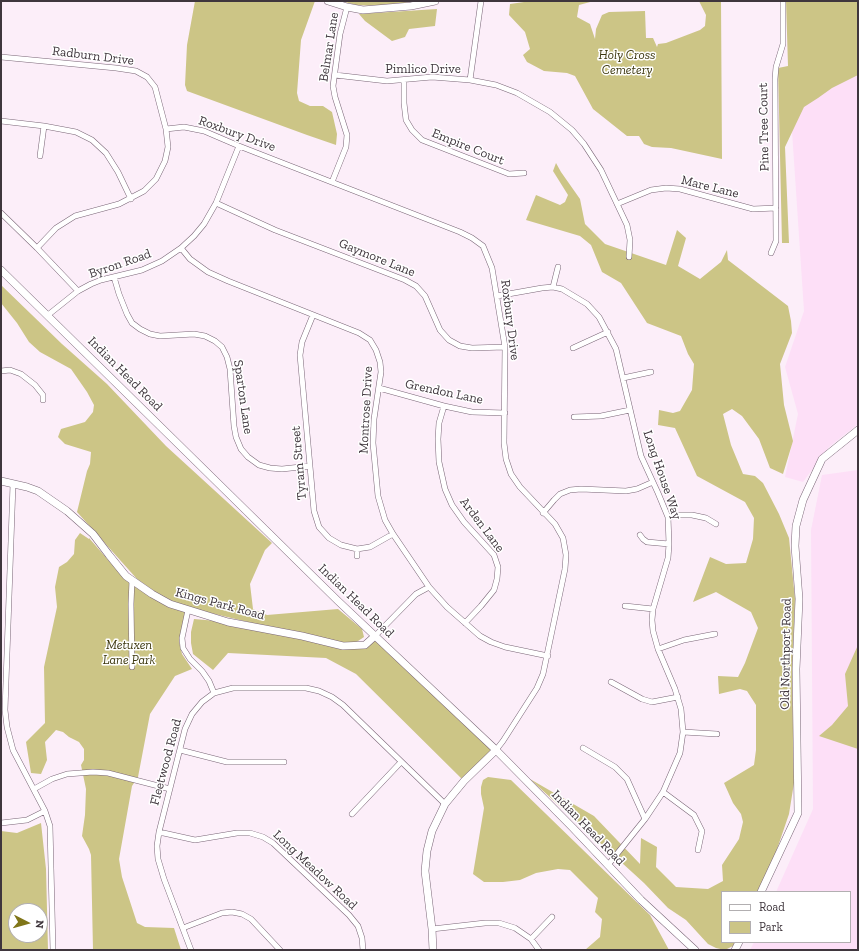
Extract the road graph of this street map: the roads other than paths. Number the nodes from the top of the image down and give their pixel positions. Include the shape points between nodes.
1 (328, 1) edge
2 (435, 1) edge
3 (481, 1) edge
4 (783, 1) edge
5 (347, 7) junction
6 (1, 57) edge
7 (335, 74) junction
8 (404, 80) junction
9 (470, 80) junction
10 (1, 122) edge
11 (44, 126) junction
12 (166, 128) junction
13 (239, 146) junction
14 (40, 156) dead end
15 (524, 173) dead end
16 (332, 182) junction
17 (131, 199) junction
18 (216, 204) junction
19 (617, 204) junction
20 (776, 208) junction
21 (1, 213) edge
22 (37, 248) junction
23 (181, 248) junction
24 (771, 253) dead end
25 (629, 258) dead end
26 (558, 267) dead end
27 (1, 270) edge
28 (114, 277) junction
29 (553, 287) junction
30 (78, 292) junction
31 (496, 296) junction
32 (48, 315) junction
33 (313, 315) junction
34 (608, 332) junction
35 (505, 347) junction
36 (573, 348) dead end
37 (1, 371) edge
38 (652, 372) dead end
39 (623, 378) junction
40 (379, 388) junction
41 (43, 400) dead end
42 (444, 406) junction
43 (630, 410) junction
44 (505, 413) junction
45 (574, 417) dead end
46 (858, 430) edge
47 (310, 466) junction
48 (1, 481) edge
49 (653, 482) junction
50 (13, 484) junction
51 (543, 513) junction
52 (668, 517) junction
53 (716, 524) dead end
54 (393, 534) junction
55 (640, 535) dead end
56 (670, 544) junction
57 (357, 549) junction
58 (357, 556) dead end
59 (132, 580) junction
60 (429, 587) junction
61 (625, 606) dead end
62 (653, 609) junction
63 (188, 610) junction
64 (464, 623) junction
65 (715, 634) dead end
66 (375, 636) junction
67 (658, 649) junction
68 (548, 656) junction
69 (132, 667) dead end
70 (611, 682) dead end
71 (214, 693) junction
72 (678, 697) junction
73 (683, 732) junction
74 (717, 734) dead end
75 (583, 748) dead end
76 (180, 750) junction
77 (496, 750) junction
78 (284, 762) dead end
79 (401, 762) junction
80 (34, 789) junction
81 (170, 789) junction
82 (663, 792) junction
83 (445, 804) junction
84 (45, 811) junction
85 (352, 814) dead end
86 (645, 818) junction
87 (1, 822) edge
88 (159, 832) junction
89 (698, 850) dead end
90 (608, 865) junction
91 (761, 891) edge
92 (552, 917) dead end
93 (183, 928) junction
94 (432, 929) junction
95 (531, 939) junction
96 (53, 950) edge
97 (191, 950) edge
98 (280, 950) edge
99 (363, 950) edge
100 (433, 950) edge
101 (539, 950) edge
102 (695, 950) edge

1 - 5 main road
2 - 5 main road via 363,10
3 - 9 street
4 - 20 street, Pine Tree Court via 783,44 775,79
5 - 7 street, Belmar Lane via 340,34
6 - 12 street, Radburn Drive via 136,71 147,77 155,87
7 - 8 street, Pimlico Drive via 387,81
7 - 16 street, Belmar Lane via 333,86 347,134 346,147
8 - 9 street, Pimlico Drive
8 - 15 street, Empire Court via 406,120 422,140 509,174
9 - 19 street, Pimlico Drive via 517,93 550,112 572,130 601,170
10 - 11 street
11 - 14 street
11 - 17 street via 76,132 92,140 106,153
12 - 13 street, Roxbury Drive via 184,127 204,131
12 - 17 street, Radburn Drive via 168,147 165,162 156,179
13 - 16 street, Roxbury Drive
13 - 18 street, Byron Road
16 - 31 street, Roxbury Drive via 472,238 483,246 489,259
17 - 22 street, Radburn Drive via 75,216 56,228
18 - 23 street, Byron Road via 197,232
18 - 35 street, Gaymore Lane via 411,283 426,296 440,330 449,340 460,346
19 - 20 street, Mare Lane via 652,190 666,188 680,189 753,209
19 - 25 street, Pimlico Drive via 627,224 630,240
20 - 24 street, Pine Tree Court via 776,241
21 - 22 street
22 - 30 street
23 - 28 street, Byron Road via 142,270
23 - 33 street, Montrose Drive via 190,259 208,272
26 - 29 street
27 - 32 main road, Indian Head Road
28 - 30 street, Byron Road via 91,284
28 - 47 street, Sparton Lane via 127,314 140,330 160,336 205,336 222,347 230,369 236,437 248,457 259,465 270,468
29 - 31 street
29 - 34 street, Long House Way via 562,289 587,304
30 - 32 street, Byron Road
31 - 35 street, Roxbury Drive
32 - 66 main road, Indian Head Road
33 - 40 street, Montrose Drive via 370,340 380,362
33 - 47 street, Tyram Street via 300,354
34 - 36 street
34 - 39 street, Long House Way via 616,349
35 - 44 street, Roxbury Drive
37 - 41 street via 10,370 21,374 35,385 43,395
38 - 39 street
39 - 43 street, Long House Way
40 - 42 street, Grendon Lane
40 - 54 street, Montrose Drive via 374,419 373,451 378,496 385,520
42 - 44 street, Grendon Lane via 472,412
42 - 64 street, Arden Lane via 438,439 439,462 445,489 464,522 494,555 498,567 494,590
43 - 45 street via 601,416
43 - 49 street, Long House Way via 641,456
44 - 51 street, Roxbury Drive via 504,443 511,474
46 - 91 main road, Old Northport Road via 822,459 802,500 796,526 799,599 796,669 798,813
47 - 57 street, Tyram Street via 314,511 319,527 329,538 341,545
48 - 50 main road, Kings Park Road
49 - 51 street via 626,491 570,490 560,494
49 - 52 street, Long House Way
50 - 59 main road, Kings Park Road via 38,492 73,516 93,534 112,560
50 - 80 street via 5,710 10,740
51 - 68 street, Roxbury Drive via 555,524 563,538 566,555
52 - 53 street via 692,515 706,518
52 - 56 street, Long House Way
54 - 57 street via 370,547
54 - 60 street, Montrose Drive
55 - 56 street via 647,542
56 - 62 street, Long House Way
57 - 58 street
59 - 63 main road, Kings Park Road via 158,598
59 - 69 street
60 - 64 street, Montrose Drive
60 - 66 street via 416,594
61 - 62 street
62 - 67 street, Long House Way via 653,631
63 - 66 main road, Kings Park Road via 228,622 343,646 365,645
63 - 71 street via 182,638 183,648 209,681
64 - 68 street, Montrose Drive via 491,642
65 - 67 street via 684,640
66 - 77 main road, Indian Head Road
67 - 72 street, Long House Way
68 - 77 street, Roxbury Drive via 537,688
70 - 72 street via 652,702
71 - 76 street, Fleetwood Road via 192,714
71 - 79 street, Fleetwood Road via 233,688 306,688 319,691 343,705
72 - 73 street, Long House Way
73 - 74 street
73 - 82 street, Long House Way via 680,753
75 - 86 street via 615,767 627,779
76 - 78 street via 226,762
76 - 81 street, Fleetwood Road
77 - 83 main road
77 - 90 main road, Indian Head Road
79 - 83 street, Fleetwood Road
79 - 85 street
80 - 81 street via 67,774 93,772 108,773
80 - 84 street
81 - 88 street, Fleetwood Road
82 - 86 street, Long House Way
82 - 89 street via 694,815 702,831
83 - 94 main road via 426,850 425,871
84 - 87 street via 27,820
84 - 96 street via 50,826
86 - 90 street, Long House Way
88 - 93 street, Fleetwood Road via 158,859
88 - 99 street, Long Meadow Road via 195,840 237,833 263,837 273,843 349,915 358,926
90 - 102 main road, Indian Head Road
92 - 95 street
93 - 97 street, Fleetwood Road
93 - 98 street via 222,913 242,914 251,919
94 - 95 street via 499,923 515,928
94 - 100 main road
95 - 101 street

